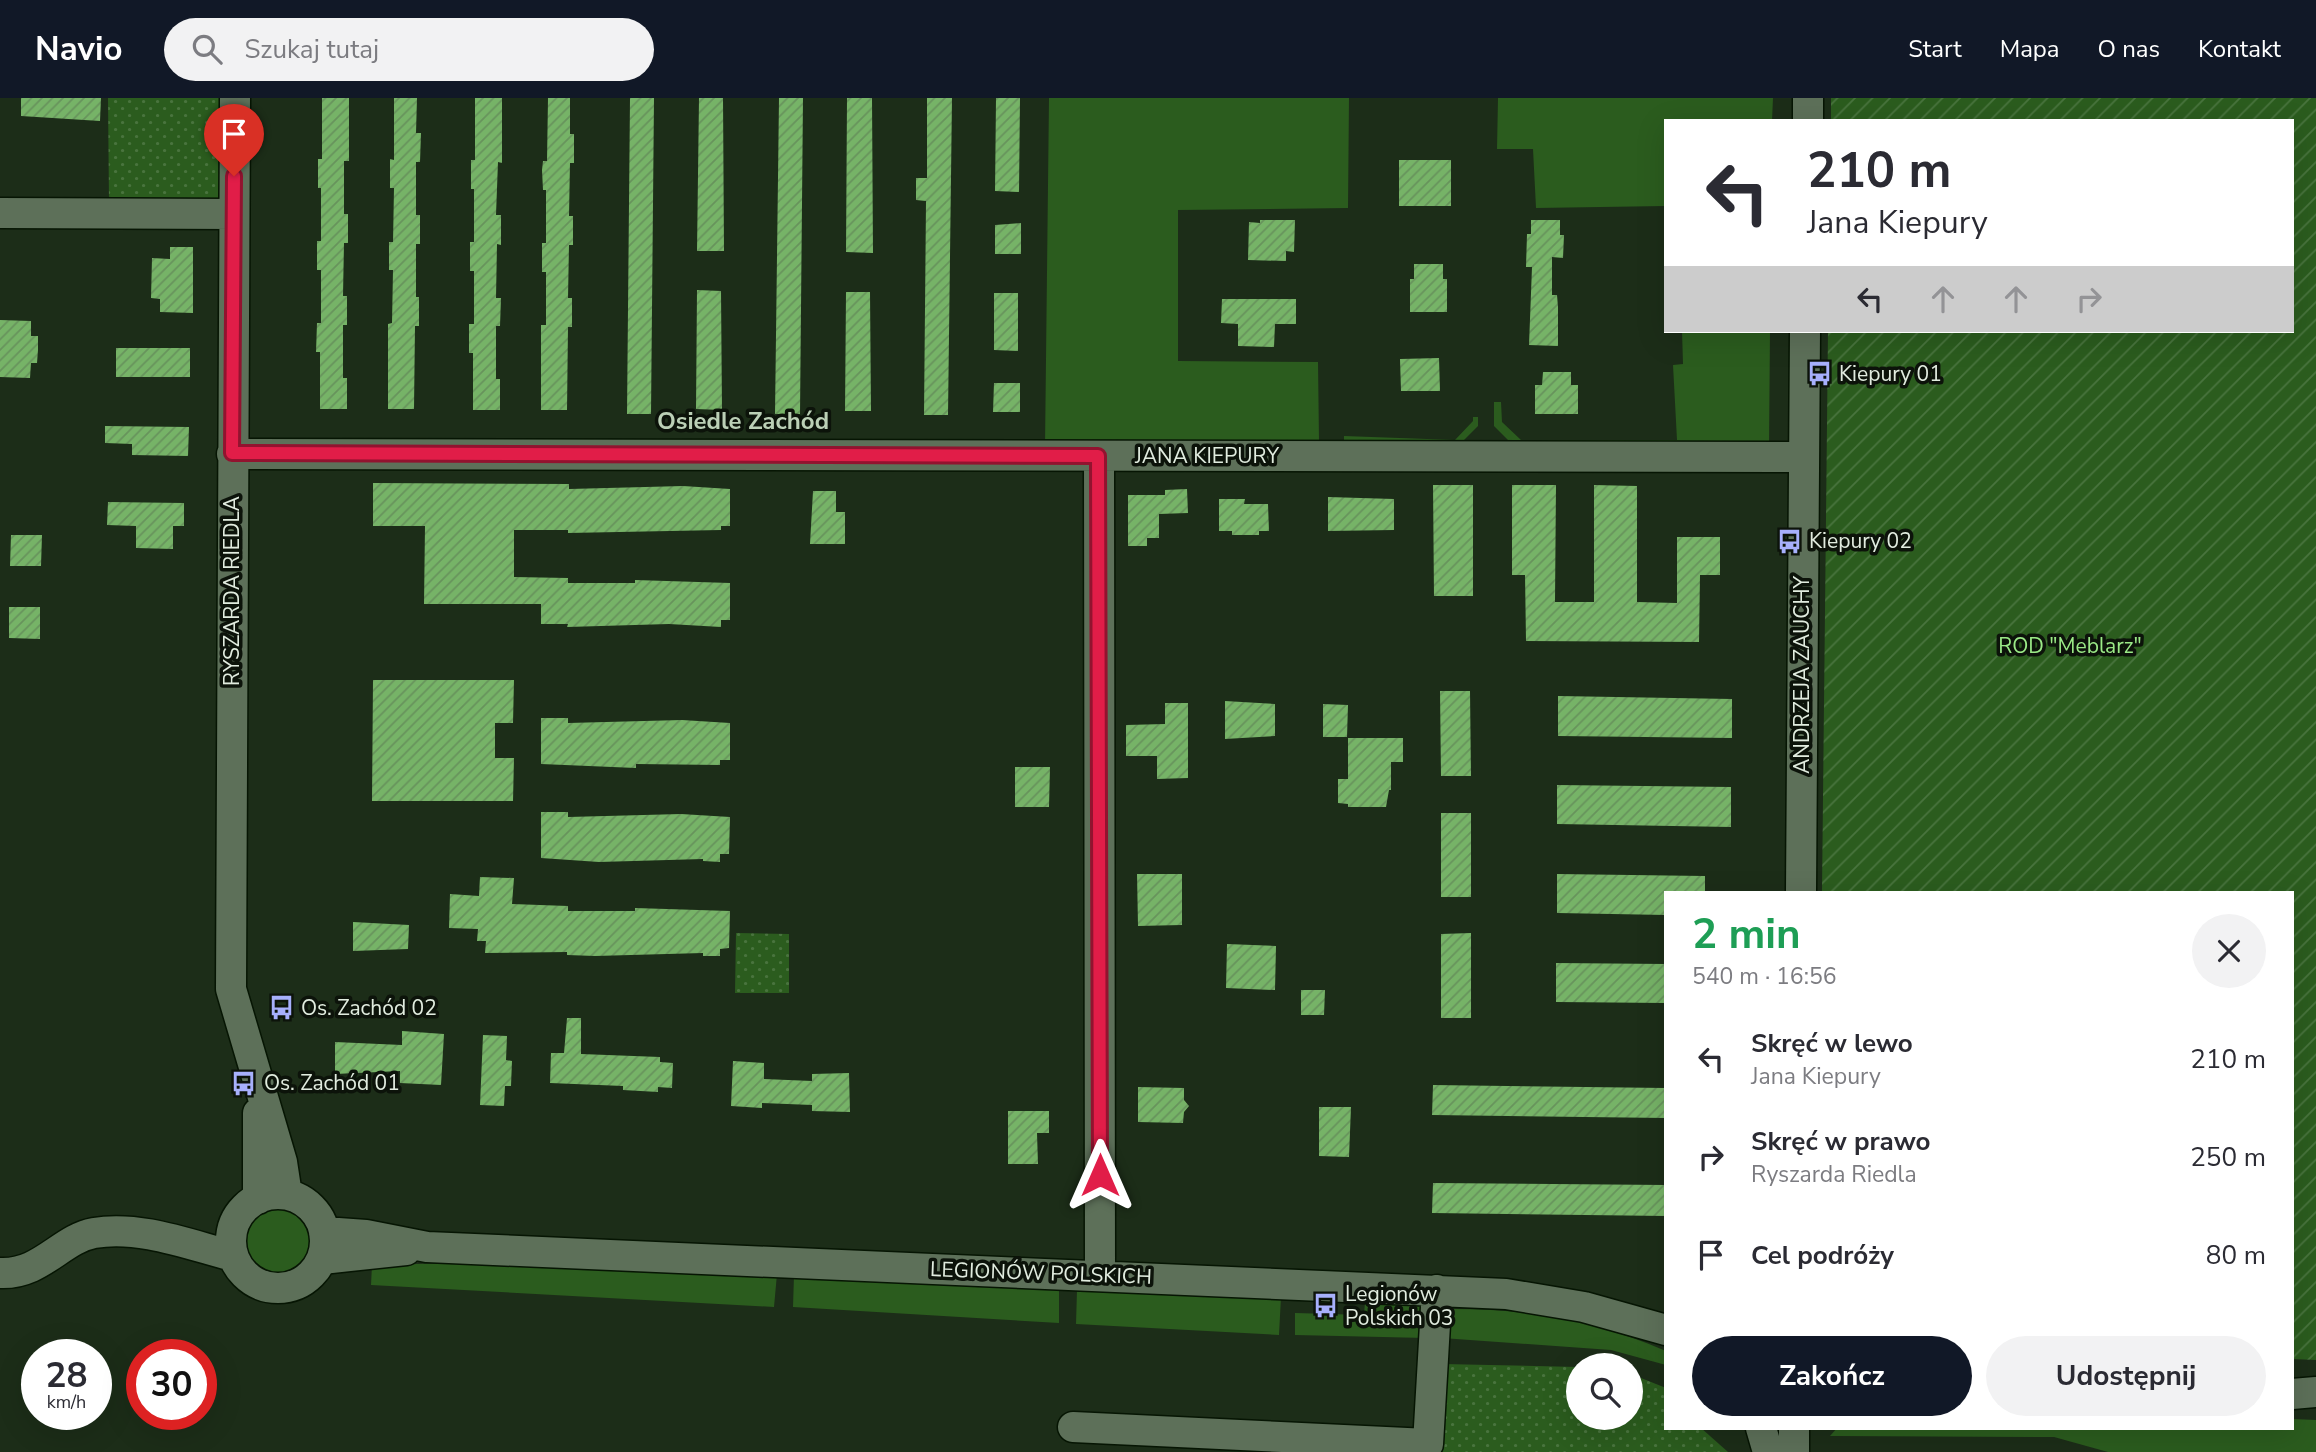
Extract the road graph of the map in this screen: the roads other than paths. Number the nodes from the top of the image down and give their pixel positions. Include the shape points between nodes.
1 (235, 98) edge
2 (1808, 98) edge
3 (1808, 119) edge
4 (0, 213) edge
5 (234, 214) junction
6 (1805, 333) edge
7 (232, 453) junction
8 (1098, 456) junction
9 (1804, 457) junction
10 (1801, 891) edge
11 (272, 1197) junction
12 (234, 1224) junction
13 (160, 1236) junction
14 (323, 1245) junction
15 (233, 1256) junction
16 (0, 1273) edge
17 (1100, 1276) junction
18 (1437, 1290) junction
19 (1661, 1331) edge
20 (2316, 1392) edge
21 (2294, 1394) edge
22 (1762, 1430) edge
23 (1794, 1430) edge
24 (1089, 1436) edge
25 (1375, 1447) edge
26 (1428, 1448) edge
27 (1768, 1452) edge
28 (1794, 1452) edge

1 - 5 street, RYSZARDA RIEDLA
2 - 3 street
4 - 5 street
5 - 7 street, RYSZARDA RIEDLA
6 - 9 street, ANDRZEJA ZAUCHY
7 - 8 street, JANA KIEPURY
7 - 11 street, RYSZARDA RIEDLA via 231,989 258,1081
8 - 9 street, JANA KIEPURY
8 - 17 street
9 - 10 street, ANDRZEJA ZAUCHY
11 - 12 street via 248,1205
11 - 14 street via 310,1206
12 - 13 street
12 - 15 street
13 - 15 street
13 - 16 street via 92,1234 18,1274
14 - 15 street via 304,1281 277,1288 252,1280
14 - 17 street, LEGIONÓW POLSKICH via 365,1256 427,1247
17 - 18 street, LEGIONÓW POLSKICH
18 - 19 street, LEGIONÓW POLSKICH via 1506,1294 1584,1307
18 - 26 street
20 - 21 street
22 - 27 street
23 - 28 street
24 - 25 street
25 - 26 street

